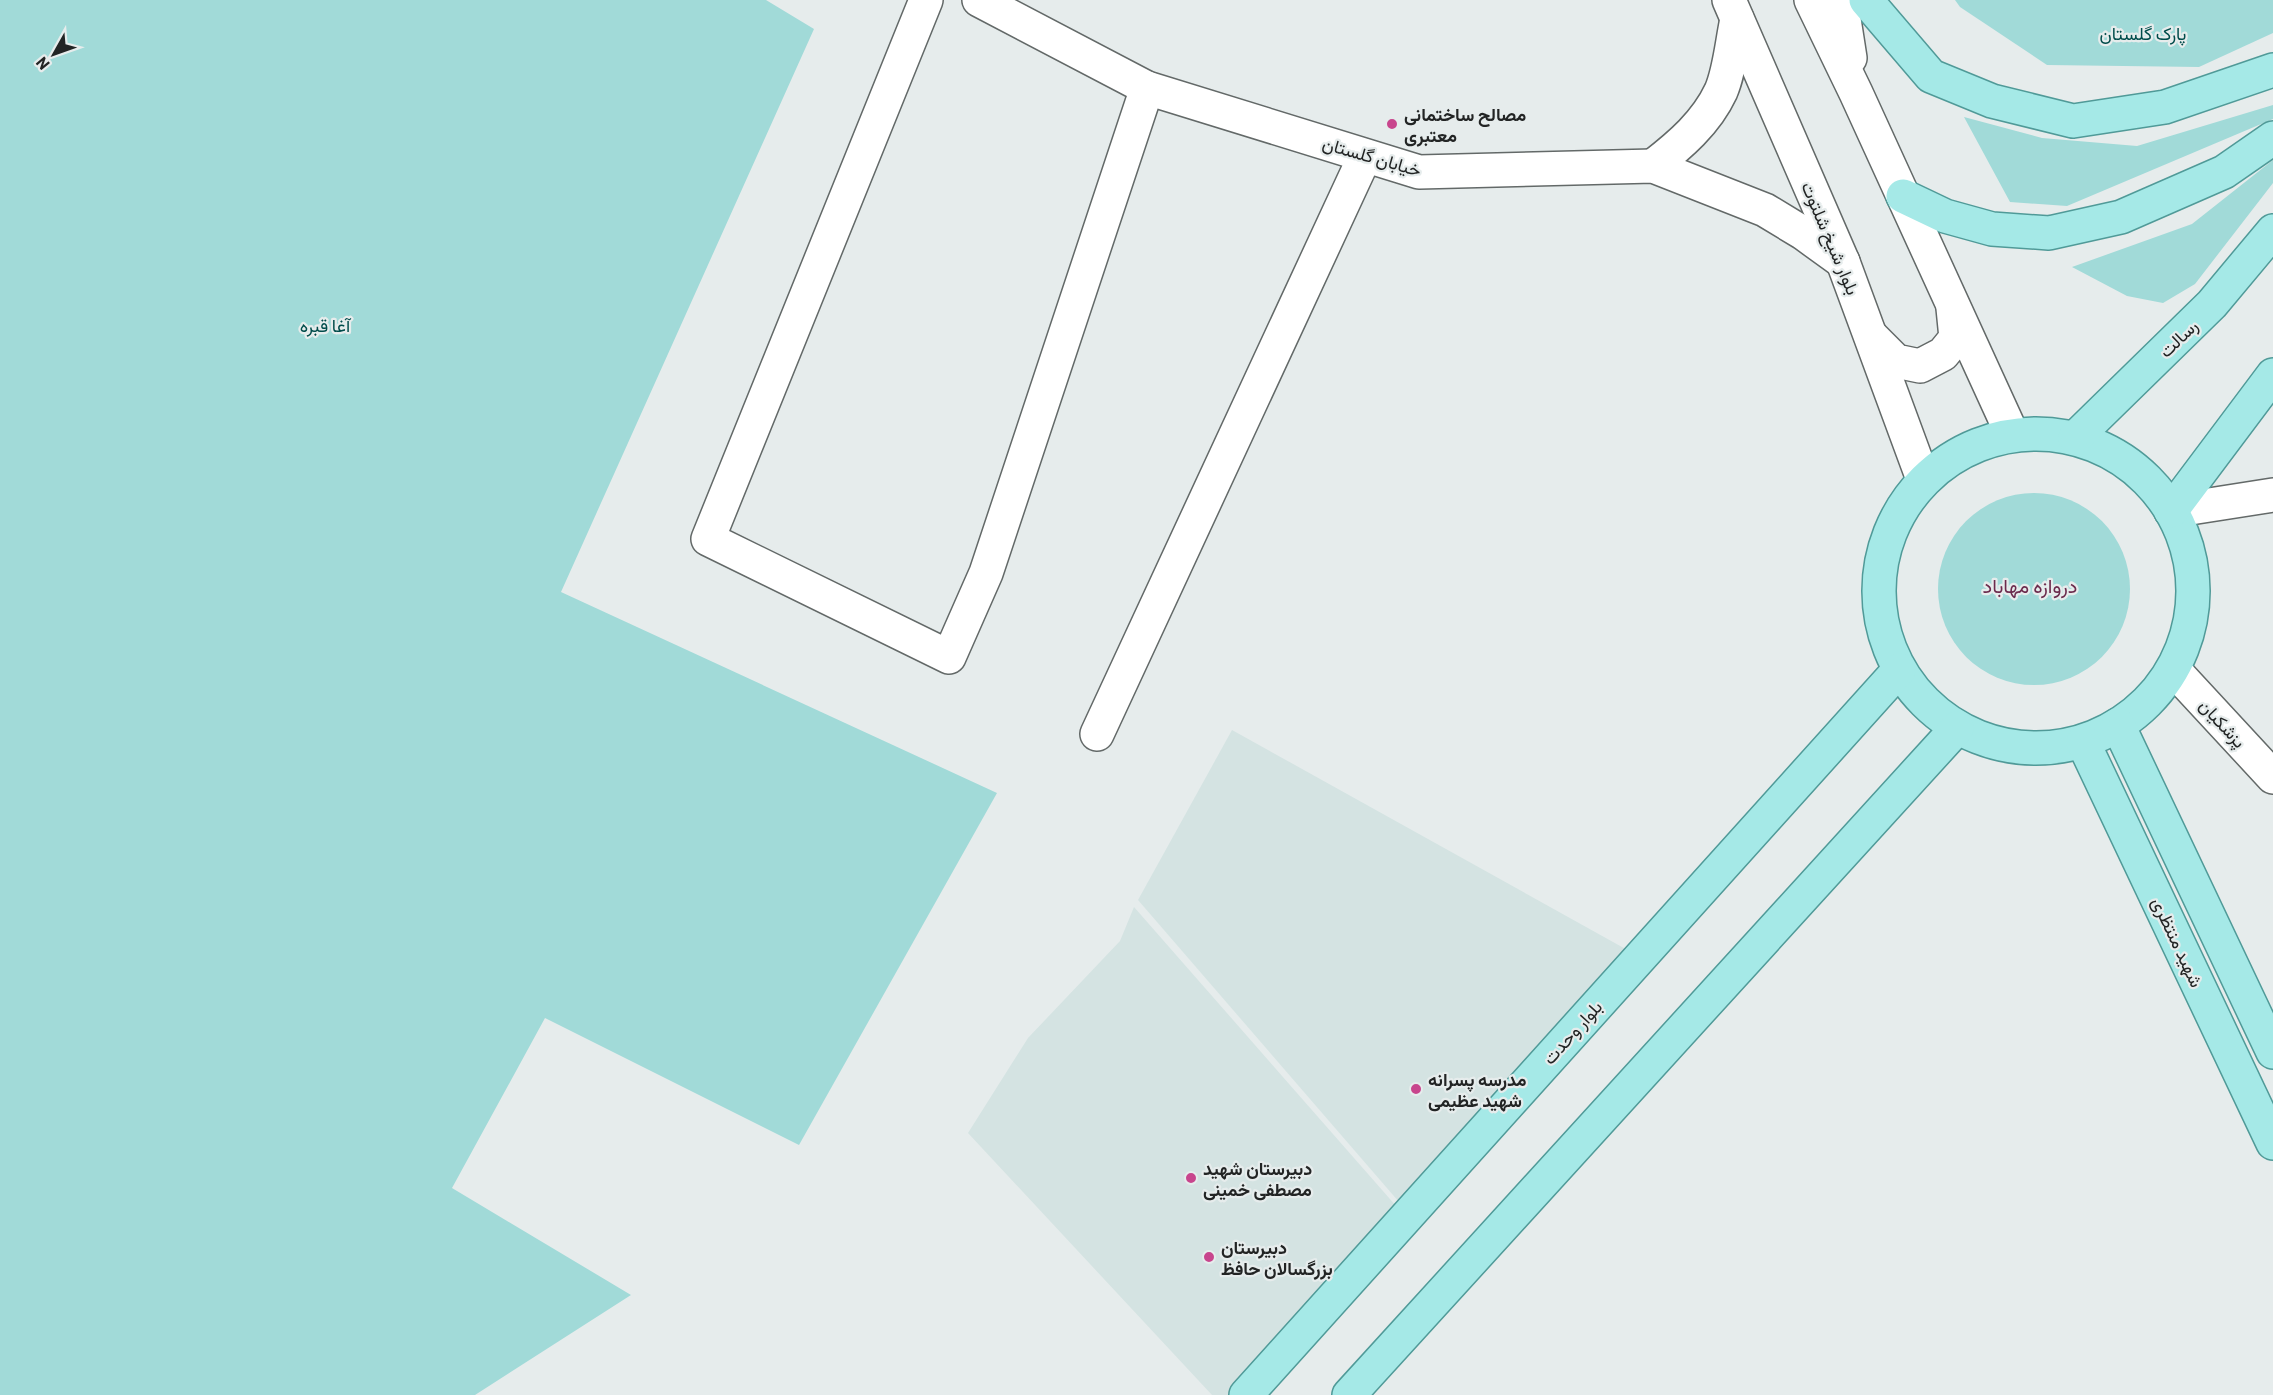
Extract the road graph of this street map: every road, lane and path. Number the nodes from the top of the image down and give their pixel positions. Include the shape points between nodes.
1 (926, 0) edge
2 (979, 0) edge
3 (1811, 0) edge
4 (1841, 0) edge
5 (1866, 0) edge
6 (1733, 9) edge
7 (2273, 70) edge
8 (1147, 88) junction
9 (1856, 93) junction
10 (2273, 138) edge
11 (1365, 156) junction
12 (1653, 166) junction
13 (1903, 196) junction
14 (2273, 231) edge
15 (1843, 262) junction
16 (1953, 306) junction
17 (1871, 336) junction
18 (2273, 375) edge
19 (2013, 434) junction
20 (2075, 438) junction
21 (1923, 479) junction
22 (2273, 495) edge
23 (2171, 511) junction
24 (2173, 669) junction
25 (1899, 670) junction
26 (2118, 725) junction
27 (1957, 728) junction
28 (1097, 734) dead end
29 (2083, 742) junction
30 (2273, 777) edge
31 (2273, 1052) edge
32 (2273, 1143) edge
33 (1246, 1395) edge
34 (1349, 1395) edge

1 - 8 street via 708,539 949,657 986,573
2 - 8 street, خیابان گلستان
3 - 9 street
4 - 9 street
5 - 7 main road via 1930,76 1992,101 2073,121 2165,107
6 - 12 street via 1721,91 1684,142
6 - 15 street, بلوار شیخ شلتوت
8 - 11 street, خیابان گلستان
9 - 13 street
10 - 13 main road via 2224,172 2121,217 2049,233 1992,229 1945,216
11 - 12 street, خیابان گلستان via 1419,172
11 - 28 street
12 - 15 street, خیابان گلستان via 1765,210
13 - 16 street
14 - 20 main road, رسالت via 2212,304
15 - 17 street, بلوار شیخ شلتوت
16 - 17 street via 1956,338 1943,354 1920,366 1896,361
16 - 19 street
17 - 21 street, بلوار شیخ شلتوت
18 - 23 main road
19 - 20 main road
19 - 21 main road via 1979,443 1949,458
20 - 23 main road via 2113,453 2146,478
21 - 25 main road via 1893,521 1879,570 1880,622
22 - 23 street
23 - 24 main road via 2191,562 2193,599 2187,636
24 - 26 main road via 2149,701
24 - 30 street, پزشکیان
25 - 27 main road via 1924,703
25 - 33 main road, بلوار وحدت
26 - 29 main road
26 - 31 main road
27 - 29 main road via 1990,742 2025,748
27 - 34 main road
29 - 32 main road, شهید منتظری

